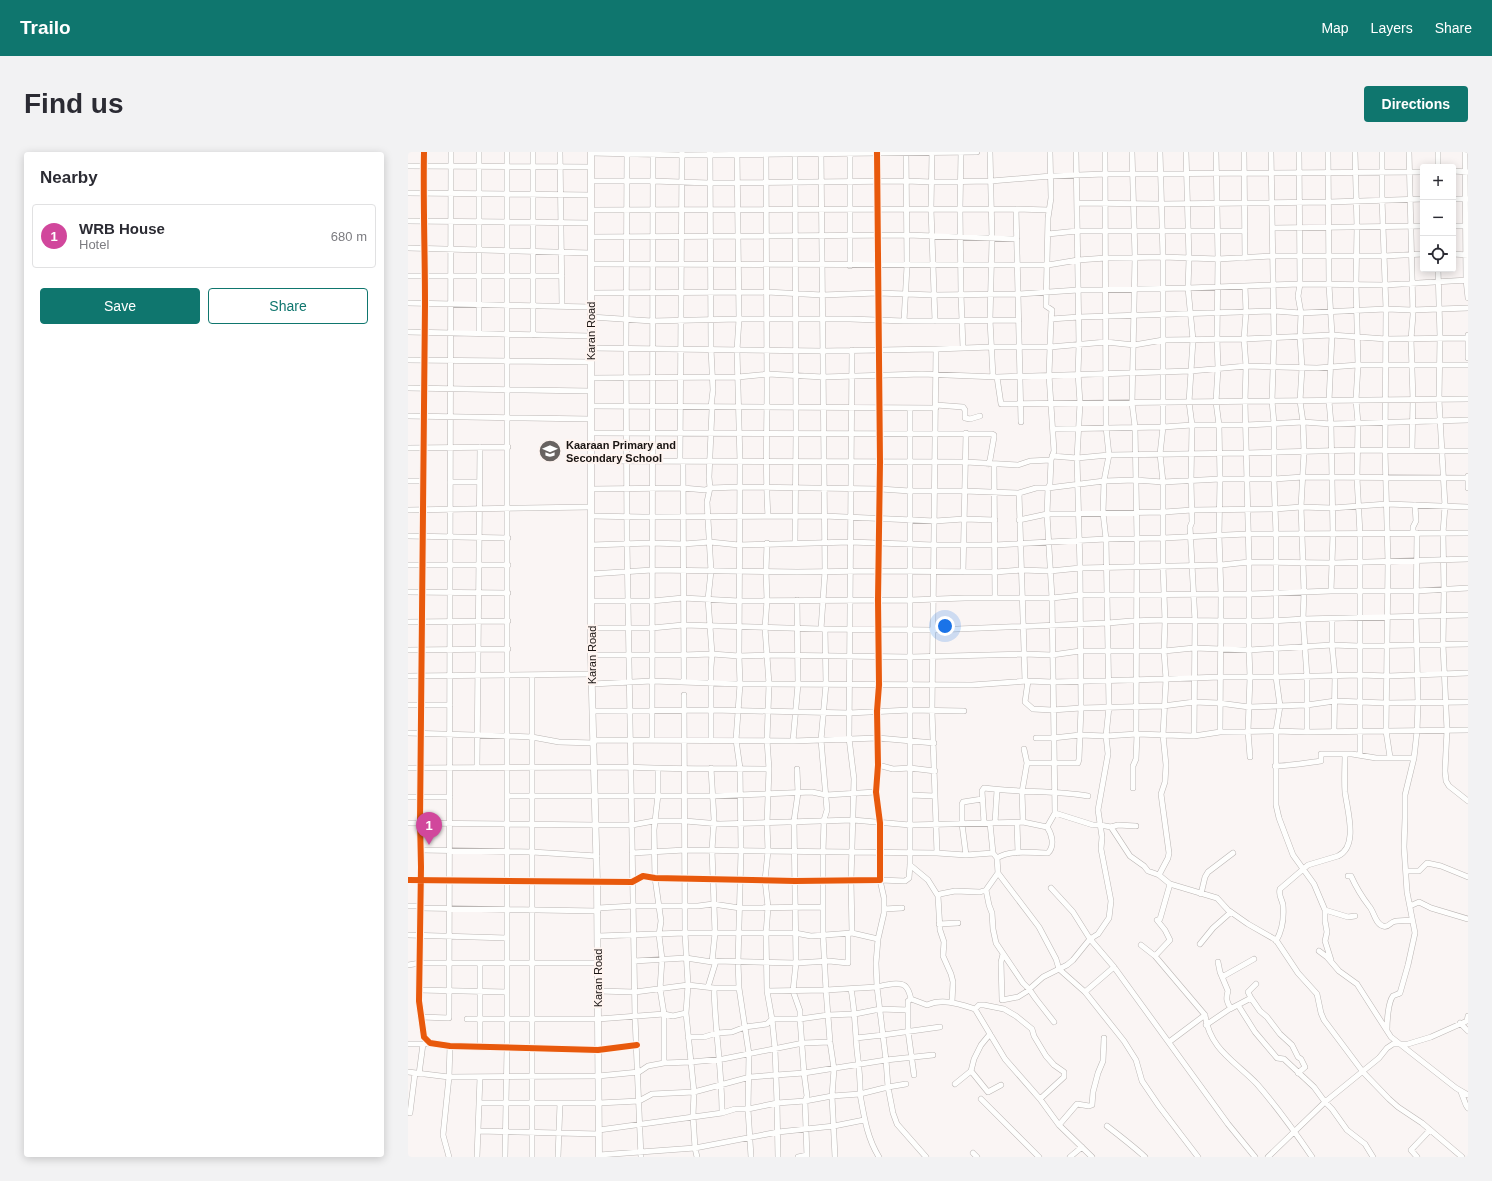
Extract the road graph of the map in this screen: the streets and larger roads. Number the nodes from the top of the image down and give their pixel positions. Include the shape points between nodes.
1 (424, 152) edge
2 (451, 152) edge
3 (479, 152) edge
4 (507, 152) edge
5 (533, 152) edge
6 (560, 152) edge
7 (795, 152) edge
8 (850, 152) edge
9 (877, 152) edge
10 (906, 152) edge
11 (932, 152) edge
12 (961, 152) edge
13 (977, 152) edge
14 (990, 152) edge
15 (1050, 152) edge
16 (1076, 152) edge
17 (1105, 152) edge
18 (1132, 152) edge
19 (1160, 152) edge
20 (1186, 152) edge
21 (1216, 152) edge
22 (1244, 152) edge
23 (1271, 152) edge
24 (1299, 152) edge
25 (1328, 152) edge
26 (1355, 152) edge
27 (1382, 152) edge
28 (1409, 152) edge
29 (1438, 152) edge
30 (1466, 152) edge
31 (591, 153) edge
32 (628, 153) edge
33 (682, 153) edge
34 (710, 153) edge
35 (737, 153) edge
36 (766, 153) edge
37 (821, 153) edge
38 (653, 155) junction
39 (1438, 164) edge
40 (408, 166) edge
41 (423, 166) junction
42 (451, 166) junction
43 (479, 166) junction
44 (507, 166) junction
45 (533, 166) junction
46 (560, 166) junction
47 (591, 167) junction
48 (1456, 171) edge
49 (1356, 172) junction
50 (1383, 172) junction
51 (1410, 172) junction
52 (1420, 172) edge
53 (1467, 172) edge
54 (1300, 173) junction
55 (1328, 173) junction
56 (1105, 174) junction
57 (1133, 174) junction
58 (1161, 174) junction
59 (1186, 174) junction
60 (1216, 174) junction
61 (1244, 174) junction
62 (1272, 174) junction
63 (1076, 175) junction
64 (1051, 176) junction
65 (906, 180) junction
66 (591, 181) junction
67 (627, 181) junction
68 (652, 181) junction
69 (795, 181) junction
70 (822, 181) junction
71 (850, 181) junction
72 (962, 181) junction
73 (991, 181) junction
74 (682, 182) junction
75 (738, 182) junction
76 (766, 182) junction
77 (877, 182) junction
78 (932, 182) junction
79 (709, 183) junction
80 (408, 193) edge
81 (423, 194) junction
82 (451, 194) junction
83 (479, 194) junction
84 (507, 194) junction
85 (533, 195) junction
86 (591, 195) junction
87 (561, 196) junction
88 (1382, 199) junction
89 (1410, 199) junction
90 (1420, 199) edge
91 (1456, 199) edge
92 (1467, 199) edge
93 (1357, 201) junction
94 (1217, 202) junction
95 (1272, 202) junction
96 (1300, 202) junction
97 (1329, 202) junction
98 (1077, 203) junction
99 (1106, 203) junction
100 (1187, 203) junction
101 (1245, 203) junction
102 (1133, 204) junction
103 (1161, 204) junction
104 (992, 208) junction
105 (1016, 208) junction
106 (682, 209) junction
107 (738, 209) junction
108 (767, 209) junction
109 (796, 209) junction
110 (822, 209) junction
111 (850, 209) junction
112 (877, 209) junction
113 (907, 209) junction
114 (931, 209) junction
115 (960, 209) junction
116 (591, 210) junction
117 (627, 210) junction
118 (652, 210) junction
119 (709, 210) junction
120 (1049, 210) junction
121 (408, 221) edge
122 (423, 221) junction
123 (451, 222) junction
124 (479, 222) junction
125 (507, 222) junction
126 (533, 222) junction
127 (561, 222) junction
128 (591, 222) junction
129 (1410, 226) junction
130 (1420, 226) edge
131 (1456, 226) edge
132 (1467, 226) edge
133 (1357, 227) junction
134 (1383, 227) junction
135 (1273, 228) junction
136 (1300, 228) junction
137 (1328, 228) junction
138 (1077, 231) junction
139 (1106, 231) junction
140 (1134, 231) junction
141 (1162, 231) junction
142 (1188, 231) junction
143 (1218, 231) junction
144 (1245, 231) junction
145 (1048, 234) junction
146 (907, 235) junction
147 (652, 236) junction
148 (681, 236) junction
149 (710, 236) junction
150 (738, 236) junction
151 (767, 236) junction
152 (796, 236) junction
153 (822, 236) junction
154 (850, 236) junction
155 (877, 236) junction
156 (932, 236) junction
157 (961, 236) junction
158 (591, 237) junction
159 (627, 237) junction
160 (992, 239) junction
161 (1017, 239) junction
162 (408, 248) edge
163 (425, 249) junction
164 (451, 249) junction
165 (479, 250) junction
166 (507, 251) junction
167 (533, 251) junction
168 (561, 252) junction
169 (591, 253) junction
170 (1420, 254) edge
171 (1456, 254) edge
172 (1329, 255) junction
173 (1411, 255) junction
174 (1467, 255) edge
175 (1274, 256) junction
176 (1300, 256) junction
177 (1357, 256) junction
178 (1384, 256) junction
179 (1135, 257) junction
180 (1163, 257) junction
181 (1106, 258) junction
182 (1245, 258) junction
183 (1189, 259) junction
184 (1218, 259) junction
185 (1078, 260) junction
186 (591, 264) junction
187 (627, 264) junction
188 (652, 265) junction
189 (681, 265) junction
190 (710, 265) junction
191 (737, 265) junction
192 (767, 265) junction
193 (960, 265) junction
194 (990, 265) junction
195 (1018, 265) junction
196 (796, 266) junction
197 (822, 266) junction
198 (850, 266) junction
199 (878, 266) junction
200 (907, 266) junction
201 (933, 266) junction
202 (1048, 266) junction
203 (1438, 272) edge
204 (408, 276) edge
205 (425, 276) junction
206 (451, 276) junction
207 (479, 276) junction
208 (507, 276) junction
209 (533, 276) junction
210 (562, 276) junction
211 (1467, 280) edge
212 (1438, 282) junction
213 (1300, 284) junction
214 (1356, 284) junction
215 (1412, 284) junction
216 (1329, 285) junction
217 (1385, 285) junction
218 (1245, 286) junction
219 (1273, 286) junction
220 (1188, 288) junction
221 (1218, 288) junction
222 (1106, 289) junction
223 (1134, 289) junction
224 (1162, 289) junction
225 (1078, 290) junction
226 (767, 292) junction
227 (591, 293) junction
228 (627, 293) junction
229 (681, 293) junction
230 (710, 293) junction
231 (738, 293) junction
232 (796, 293) junction
233 (878, 293) junction
234 (1046, 293) junction
235 (652, 294) junction
236 (905, 294) junction
237 (961, 294) junction
238 (990, 294) junction
239 (1019, 294) junction
240 (822, 295) junction
241 (934, 295) junction
242 (1468, 298) edge
243 (408, 303) edge
244 (425, 304) junction
245 (451, 305) junction
246 (479, 305) junction
247 (507, 305) junction
248 (533, 306) junction
249 (562, 306) junction
250 (591, 306) junction
251 (1468, 308) edge
252 (1386, 309) junction
253 (1412, 310) junction
254 (1440, 310) junction
255 (1274, 311) junction
256 (1357, 311) junction
257 (1246, 312) junction
258 (1331, 312) junction
259 (1218, 313) junction
260 (1301, 313) junction
261 (1163, 315) junction
262 (1191, 315) junction
263 (1134, 316) junction
264 (591, 317) junction
265 (1079, 317) junction
266 (1106, 317) junction
267 (626, 319) junction
268 (739, 319) junction
269 (796, 319) junction
270 (823, 319) junction
271 (1051, 319) junction
272 (681, 320) junction
273 (711, 320) junction
274 (766, 320) junction
275 (962, 320) junction
276 (990, 320) junction
277 (1019, 320) junction
278 (652, 321) junction
279 (878, 321) junction
280 (935, 321) junction
281 (904, 322) junction
282 (408, 332) edge
283 (425, 333) junction
284 (451, 333) junction
285 (479, 334) junction
286 (507, 334) junction
287 (533, 335) junction
288 (1332, 335) junction
289 (591, 336) junction
290 (1300, 337) junction
291 (1358, 337) junction
292 (1440, 337) junction
293 (1468, 337) edge
294 (1274, 338) junction
295 (1217, 339) junction
296 (1244, 339) junction
297 (1386, 339) junction
298 (1411, 339) junction
299 (1163, 340) junction
300 (1193, 340) junction
301 (1106, 342) junction
302 (1079, 345) junction
303 (1134, 345) junction
304 (992, 347) junction
305 (1050, 347) junction
306 (591, 348) junction
307 (626, 348) junction
308 (652, 348) junction
309 (963, 348) junction
310 (1020, 348) junction
311 (681, 349) junction
312 (711, 349) junction
313 (878, 349) junction
314 (936, 349) junction
315 (737, 350) junction
316 (767, 350) junction
317 (796, 350) junction
318 (852, 350) junction
319 (823, 351) junction
320 (1468, 358) edge
321 (408, 360) edge
322 (424, 360) junction
323 (451, 361) junction
324 (507, 361) junction
325 (591, 362) junction
326 (1386, 364) junction
327 (1358, 365) junction
328 (1468, 365) edge
329 (1246, 366) junction
330 (1274, 366) junction
331 (1412, 366) junction
332 (1440, 366) junction
333 (1331, 367) junction
334 (1218, 368) junction
335 (1302, 368) junction
336 (1163, 371) junction
337 (1192, 371) junction
338 (1106, 373) junction
339 (1134, 373) junction
340 (767, 374) junction
341 (1078, 374) junction
342 (937, 375) junction
343 (1049, 375) junction
344 (796, 376) junction
345 (851, 376) junction
346 (879, 376) junction
347 (1020, 376) junction
348 (652, 377) junction
349 (680, 377) junction
350 (711, 377) junction
351 (738, 377) junction
352 (823, 377) junction
353 (995, 377) junction
354 (591, 378) junction
355 (626, 378) junction
356 (408, 388) edge
357 (424, 388) junction
358 (450, 389) junction
359 (507, 390) junction
360 (591, 391) junction
361 (1468, 399) edge
362 (1356, 400) junction
363 (1385, 400) junction
364 (1413, 400) junction
365 (1439, 400) junction
366 (1272, 401) junction
367 (1300, 401) junction
368 (1329, 401) junction
369 (1162, 402) junction
370 (1189, 402) junction
371 (1216, 402) junction
372 (1245, 402) junction
373 (1106, 403) junction
374 (1132, 403) junction
375 (1021, 404) junction
376 (1052, 404) junction
377 (1080, 404) junction
378 (591, 406) junction
379 (626, 406) junction
380 (652, 406) junction
381 (680, 406) junction
382 (711, 406) junction
383 (936, 406) junction
384 (739, 407) junction
385 (767, 407) junction
386 (796, 407) junction
387 (824, 407) junction
388 (851, 408) junction
389 (879, 408) junction
390 (910, 408) junction
391 (408, 416) edge
392 (424, 416) junction
393 (450, 416) junction
394 (980, 416) dead end
395 (508, 417) junction
396 (591, 418) junction
397 (1468, 420) edge
398 (1440, 421) junction
399 (1021, 422) dead end
400 (1303, 422) junction
401 (1386, 422) junction
402 (1412, 422) junction
403 (1274, 423) junction
404 (1358, 423) junction
405 (1331, 424) junction
406 (1192, 425) junction
407 (1218, 425) junction
408 (1246, 425) junction
409 (1106, 427) junction
410 (1135, 427) junction
411 (1163, 427) junction
412 (1078, 428) junction
413 (1053, 429) junction
414 (591, 433) junction
415 (626, 433) junction
416 (652, 433) junction
417 (680, 433) junction
418 (711, 433) junction
419 (739, 433) junction
420 (767, 433) junction
421 (796, 433) junction
422 (824, 433) junction
423 (851, 433) junction
424 (879, 433) junction
425 (910, 433) junction
426 (936, 433) junction
427 (966, 433) junction
428 (424, 447) junction
429 (450, 447) junction
430 (480, 447) junction
431 (508, 447) junction
432 (408, 448) edge
433 (1412, 449) junction
434 (1358, 450) junction
435 (1385, 450) junction
436 (1443, 450) junction
437 (1332, 451) junction
438 (1468, 451) edge
439 (1274, 452) junction
440 (1304, 452) junction
441 (1246, 453) junction
442 (1160, 454) junction
443 (1192, 454) junction
444 (1218, 454) junction
445 (1108, 455) junction
446 (1135, 456) junction
447 (1052, 458) junction
448 (1077, 458) junction
449 (591, 461) junction
450 (626, 461) junction
451 (652, 461) junction
452 (681, 462) junction
453 (710, 462) junction
454 (740, 462) junction
455 (767, 462) junction
456 (796, 462) junction
457 (824, 462) junction
458 (851, 462) junction
459 (880, 462) junction
460 (910, 462) junction
461 (936, 462) junction
462 (966, 462) junction
463 (991, 464) junction
464 (1303, 477) junction
465 (1468, 477) edge
466 (1331, 478) junction
467 (1357, 478) junction
468 (1386, 478) junction
469 (1444, 478) junction
470 (1220, 479) junction
471 (1246, 479) junction
472 (1274, 479) junction
473 (1135, 480) junction
474 (408, 481) edge
475 (424, 481) junction
476 (1104, 481) junction
477 (1191, 481) junction
478 (450, 482) junction
479 (479, 482) junction
480 (1163, 482) junction
481 (1077, 484) junction
482 (739, 487) junction
483 (627, 488) junction
484 (652, 488) junction
485 (683, 488) junction
486 (710, 488) junction
487 (766, 488) junction
488 (796, 488) junction
489 (1048, 488) junction
490 (1468, 488) edge
491 (591, 489) junction
492 (823, 489) junction
493 (851, 489) junction
494 (880, 489) junction
495 (935, 490) junction
496 (910, 491) junction
497 (964, 491) junction
498 (994, 492) junction
499 (1019, 493) junction
500 (1388, 504) junction
501 (1415, 505) junction
502 (1359, 506) junction
503 (1445, 506) junction
504 (591, 507) junction
505 (1301, 507) junction
506 (1468, 507) edge
507 (1332, 508) junction
508 (479, 509) junction
509 (508, 509) junction
510 (1276, 509) junction
511 (408, 510) edge
512 (423, 510) junction
513 (450, 510) junction
514 (1192, 510) junction
515 (1219, 510) junction
516 (1247, 510) junction
517 (1164, 512) junction
518 (1078, 513) junction
519 (1102, 513) junction
520 (1136, 513) junction
521 (1047, 514) junction
522 (683, 515) junction
523 (740, 515) junction
524 (591, 516) junction
525 (627, 516) junction
526 (652, 516) junction
527 (708, 516) junction
528 (768, 516) junction
529 (795, 516) junction
530 (824, 516) junction
531 (850, 517) junction
532 (879, 519) junction
533 (964, 519) junction
534 (910, 520) junction
535 (994, 520) junction
536 (1020, 520) junction
537 (935, 521) junction
538 (1302, 533) junction
539 (1388, 533) junction
540 (1415, 533) junction
541 (1443, 533) junction
542 (1468, 533) edge
543 (1247, 534) junction
544 (1276, 534) junction
545 (1333, 534) junction
546 (1360, 534) junction
547 (1219, 535) junction
548 (408, 536) edge
549 (423, 536) junction
550 (1192, 536) junction
551 (450, 537) junction
552 (479, 538) junction
553 (508, 538) junction
554 (1164, 538) junction
555 (1106, 539) junction
556 (1137, 539) junction
557 (1078, 540) junction
558 (652, 542) junction
559 (710, 542) junction
560 (795, 542) junction
561 (850, 542) junction
562 (878, 542) junction
563 (627, 543) junction
564 (824, 543) junction
565 (1048, 543) junction
566 (683, 544) junction
567 (767, 544) junction
568 (910, 544) junction
569 (964, 544) junction
570 (591, 545) junction
571 (739, 545) junction
572 (934, 545) junction
573 (995, 545) junction
574 (1020, 545) junction
575 (1468, 559) edge
576 (1443, 560) junction
577 (1416, 561) junction
578 (1249, 562) junction
579 (1276, 562) junction
580 (1360, 562) junction
581 (1388, 562) junction
582 (1303, 563) junction
583 (1333, 563) junction
584 (1192, 564) junction
585 (408, 565) edge
586 (423, 565) junction
587 (450, 565) junction
588 (479, 565) junction
589 (508, 565) junction
590 (1221, 565) junction
591 (1163, 566) junction
592 (1136, 567) junction
593 (1080, 568) junction
594 (1106, 568) junction
595 (652, 570) junction
596 (683, 570) junction
597 (1021, 570) junction
598 (627, 571) junction
599 (711, 571) junction
600 (740, 571) junction
601 (766, 571) junction
602 (825, 571) junction
603 (878, 571) junction
604 (1050, 571) junction
605 (850, 572) junction
606 (910, 572) junction
607 (934, 572) junction
608 (964, 572) junction
609 (995, 572) junction
610 (591, 574) junction
611 (1468, 588) edge
612 (1387, 590) junction
613 (1444, 590) junction
614 (1330, 591) junction
615 (1360, 591) junction
616 (1416, 591) junction
617 (408, 592) edge
618 (1304, 592) junction
619 (423, 593) junction
620 (450, 593) junction
621 (479, 593) junction
622 (508, 593) junction
623 (1276, 593) junction
624 (1194, 594) junction
625 (1221, 594) junction
626 (1249, 594) junction
627 (1080, 595) junction
628 (1164, 595) junction
629 (1107, 596) junction
630 (1136, 596) junction
631 (683, 598) junction
632 (996, 598) junction
633 (1022, 598) junction
634 (1052, 598) junction
635 (708, 599) junction
636 (629, 600) junction
637 (767, 600) junction
638 (797, 600) junction
639 (822, 600) junction
640 (850, 600) junction
641 (878, 600) junction
642 (910, 600) junction
643 (934, 600) junction
644 (591, 601) junction
645 (652, 601) junction
646 (739, 601) junction
647 (1444, 615) junction
648 (1468, 615) edge
649 (1416, 616) junction
650 (1360, 617) junction
651 (1387, 617) junction
652 (1303, 619) junction
653 (1332, 619) junction
654 (1136, 620) junction
655 (1249, 620) junction
656 (478, 621) junction
657 (508, 621) junction
658 (1165, 621) junction
659 (1195, 621) junction
660 (1277, 621) junction
661 (408, 622) edge
662 (422, 622) junction
663 (450, 622) junction
664 (1221, 622) junction
665 (1108, 623) junction
666 (1080, 624) junction
667 (683, 625) junction
668 (711, 625) junction
669 (1023, 626) junction
670 (1052, 626) junction
671 (629, 627) junction
672 (739, 627) junction
673 (592, 628) junction
674 (652, 628) junction
675 (766, 628) junction
676 (796, 629) junction
677 (823, 629) junction
678 (878, 629) junction
679 (910, 629) junction
680 (850, 630) junction
681 (933, 630) junction
682 (1417, 644) junction
683 (1468, 644) edge
684 (1332, 645) junction
685 (1443, 645) junction
686 (1359, 646) junction
687 (1388, 646) junction
688 (1305, 647) junction
689 (1194, 648) junction
690 (1221, 648) junction
691 (450, 649) junction
692 (478, 649) junction
693 (508, 649) junction
694 (1277, 649) junction
695 (408, 650) edge
696 (422, 650) junction
697 (1249, 650) junction
698 (1080, 651) junction
699 (1108, 651) junction
700 (1136, 651) junction
701 (1164, 651) junction
702 (712, 654) junction
703 (1024, 654) junction
704 (630, 655) junction
705 (652, 655) junction
706 (683, 655) junction
707 (768, 655) junction
708 (798, 655) junction
709 (1052, 655) junction
710 (591, 656) junction
711 (739, 656) junction
712 (850, 656) junction
713 (933, 656) junction
714 (825, 657) junction
715 (910, 657) junction
716 (879, 658) junction
717 (1468, 673) edge
718 (592, 674) junction
719 (1417, 674) junction
720 (1444, 674) junction
721 (508, 675) junction
722 (532, 675) junction
723 (1360, 675) junction
724 (408, 676) edge
725 (422, 676) junction
726 (450, 676) junction
727 (478, 676) junction
728 (1335, 676) junction
729 (1388, 676) junction
730 (1220, 677) junction
731 (1250, 677) junction
732 (1307, 677) junction
733 (1194, 678) junction
734 (1276, 678) junction
735 (1137, 679) junction
736 (1166, 679) junction
737 (1080, 680) junction
738 (1109, 680) junction
739 (1026, 681) junction
740 (652, 682) junction
741 (684, 682) junction
742 (1052, 682) junction
743 (629, 683) junction
744 (711, 683) junction
745 (592, 684) junction
746 (740, 684) junction
747 (769, 684) junction
748 (798, 684) junction
749 (826, 684) junction
750 (850, 684) junction
751 (880, 685) junction
752 (910, 685) junction
753 (933, 685) junction
754 (684, 695) dead end
755 (1335, 701) junction
756 (1359, 701) junction
757 (1194, 702) junction
758 (1446, 702) junction
759 (1468, 702) edge
760 (1219, 703) junction
761 (1386, 703) junction
762 (1418, 703) junction
763 (408, 704) edge
764 (422, 704) junction
765 (450, 705) junction
766 (1307, 705) junction
767 (1164, 706) junction
768 (1280, 706) junction
769 (1109, 707) junction
770 (1249, 707) junction
771 (1081, 708) junction
772 (1137, 708) junction
773 (712, 710) junction
774 (910, 710) junction
775 (1052, 710) junction
776 (593, 711) junction
777 (652, 711) junction
778 (737, 711) junction
779 (768, 711) junction
780 (794, 711) junction
781 (877, 711) junction
782 (932, 711) junction
783 (964, 711) dead end
784 (630, 712) junction
785 (684, 712) junction
786 (823, 712) junction
787 (849, 713) junction
788 (1447, 730) junction
789 (1468, 730) edge
790 (1248, 731) junction
791 (1276, 731) junction
792 (1334, 731) junction
793 (1360, 731) junction
794 (1386, 731) junction
795 (1417, 731) junction
796 (1220, 732) junction
797 (1307, 732) junction
798 (408, 733) edge
799 (421, 733) junction
800 (450, 734) junction
801 (1137, 734) junction
802 (478, 735) junction
803 (1080, 735) junction
804 (1163, 735) junction
805 (508, 736) junction
806 (1106, 736) junction
807 (1194, 736) junction
808 (532, 737) junction
809 (849, 738) junction
810 (878, 738) junction
811 (1036, 738) dead end
812 (1053, 738) junction
813 (652, 739) junction
814 (630, 740) junction
815 (684, 740) junction
816 (736, 740) junction
817 (766, 740) junction
818 (821, 740) junction
819 (593, 741) junction
820 (711, 741) junction
821 (793, 741) junction
822 (910, 742) junction
823 (934, 743) junction
824 (1024, 749) dead end
825 (1345, 754) junction
826 (1360, 755) junction
827 (1250, 757) dead end
828 (1390, 757) junction
829 (1414, 758) junction
830 (1027, 763) junction
831 (1053, 763) junction
832 (878, 765) junction
833 (1275, 766) junction
834 (631, 767) junction
835 (408, 768) edge
836 (421, 768) junction
837 (450, 768) junction
838 (477, 768) junction
839 (508, 768) junction
840 (532, 768) junction
841 (594, 768) junction
842 (684, 768) junction
843 (711, 768) junction
844 (740, 768) junction
845 (910, 768) junction
846 (658, 769) junction
847 (769, 769) junction
848 (797, 769) dead end
849 (935, 771) junction
850 (1133, 788) dead end
851 (997, 790) junction
852 (876, 792) junction
853 (1022, 792) junction
854 (1054, 792) junction
855 (798, 793) junction
856 (853, 794) junction
857 (631, 795) junction
858 (658, 795) junction
859 (769, 795) junction
860 (826, 795) junction
861 (910, 795) junction
862 (508, 796) junction
863 (532, 796) junction
864 (684, 796) junction
865 (712, 796) junction
866 (740, 796) junction
867 (935, 796) junction
868 (1088, 796) dead end
869 (408, 797) edge
870 (421, 797) junction
871 (450, 797) junction
872 (595, 797) junction
873 (982, 799) junction
874 (1468, 801) edge
875 (1055, 813) junction
876 (824, 820) junction
877 (853, 820) junction
878 (654, 821) junction
879 (685, 821) junction
880 (794, 821) junction
881 (408, 823) edge
882 (420, 823) junction
883 (450, 823) junction
884 (713, 823) junction
885 (767, 823) junction
886 (880, 823) junction
887 (984, 823) junction
888 (993, 823) junction
889 (1020, 823) junction
890 (508, 824) junction
891 (532, 824) junction
892 (740, 824) junction
893 (936, 824) junction
894 (962, 824) junction
895 (1100, 824) junction
896 (596, 825) junction
897 (632, 825) junction
898 (910, 825) junction
899 (1136, 826) dead end
900 (1047, 827) junction
901 (1111, 827) junction
902 (421, 850) junction
903 (450, 850) junction
904 (685, 850) junction
905 (712, 850) junction
906 (768, 850) junction
907 (507, 851) junction
908 (741, 851) junction
909 (795, 851) junction
910 (532, 852) junction
911 (654, 852) junction
912 (823, 852) junction
913 (852, 852) junction
914 (632, 853) junction
915 (880, 853) junction
916 (910, 853) junction
917 (937, 853) junction
918 (993, 853) junction
919 (1018, 853) junction
920 (1233, 853) dead end
921 (966, 855) junction
922 (597, 856) junction
923 (997, 858) junction
924 (910, 865) junction
925 (1302, 870) junction
926 (1406, 871) junction
927 (998, 873) junction
928 (1159, 875) junction
929 (1348, 876) dead end
930 (1468, 877) edge
931 (655, 878) junction
932 (685, 879) junction
933 (741, 879) junction
934 (408, 880) edge
935 (421, 880) junction
936 (450, 880) junction
937 (712, 880) junction
938 (766, 880) junction
939 (851, 880) junction
940 (880, 880) junction
941 (508, 881) junction
942 (532, 881) junction
943 (795, 881) junction
944 (823, 881) junction
945 (597, 882) junction
946 (632, 882) junction
947 (1170, 884) junction
948 (1051, 888) dead end
949 (986, 890) junction
950 (1201, 894) junction
951 (938, 896) junction
952 (713, 904) junction
953 (685, 905) junction
954 (408, 906) edge
955 (633, 906) junction
956 (659, 906) junction
957 (1410, 906) junction
958 (420, 907) junction
959 (768, 907) junction
960 (796, 907) junction
961 (823, 907) junction
962 (450, 908) junction
963 (740, 908) junction
964 (902, 908) dead end
965 (507, 909) junction
966 (884, 909) junction
967 (532, 910) junction
968 (598, 910) junction
969 (1325, 910) junction
970 (1231, 912) junction
971 (1355, 916) dead end
972 (1468, 919) edge
973 (1412, 920) junction
974 (958, 923) dead end
975 (939, 924) junction
976 (685, 933) junction
977 (715, 933) junction
978 (795, 933) junction
979 (634, 934) junction
980 (740, 934) junction
981 (766, 934) junction
982 (850, 934) junction
983 (408, 935) edge
984 (420, 935) junction
985 (660, 935) junction
986 (823, 935) junction
987 (450, 936) junction
988 (598, 936) junction
989 (508, 938) junction
990 (878, 939) junction
991 (1090, 939) junction
992 (1276, 941) junction
993 (1200, 944) dead end
994 (1141, 945) dead end
995 (1319, 951) dead end
996 (1003, 954) junction
997 (1155, 956) junction
998 (686, 958) junction
999 (662, 959) junction
1000 (1254, 959) dead end
1001 (634, 961) junction
1002 (714, 961) junction
1003 (738, 962) junction
1004 (767, 962) junction
1005 (824, 962) junction
1006 (1218, 962) dead end
1007 (1331, 962) junction
1008 (420, 963) junction
1009 (449, 963) junction
1010 (480, 963) junction
1011 (508, 963) junction
1012 (532, 963) junction
1013 (598, 963) junction
1014 (796, 963) junction
1015 (408, 965) edge
1016 (1114, 967) junction
1017 (1059, 970) junction
1018 (1222, 977) junction
1019 (1256, 984) dead end
1020 (688, 985) junction
1021 (708, 987) junction
1022 (877, 987) junction
1023 (714, 988) junction
1024 (739, 988) junction
1025 (660, 989) junction
1026 (851, 989) junction
1027 (1029, 989) junction
1028 (419, 990) junction
1029 (826, 990) junction
1030 (449, 991) junction
1031 (480, 991) junction
1032 (598, 991) junction
1033 (767, 991) junction
1034 (793, 991) junction
1035 (507, 992) junction
1036 (636, 992) junction
1037 (1085, 992) junction
1038 (1251, 998) junction
1039 (911, 999) junction
1040 (952, 1002) junction
1041 (1238, 1005) junction
1042 (880, 1009) junction
1043 (975, 1009) junction
1044 (1230, 1009) junction
1045 (908, 1010) junction
1046 (686, 1013) junction
1047 (664, 1014) junction
1048 (855, 1014) junction
1049 (828, 1015) junction
1050 (1205, 1015) junction
1051 (1468, 1016) edge
1052 (421, 1017) junction
1053 (636, 1017) junction
1054 (598, 1018) junction
1055 (467, 1019) dead end
1056 (480, 1019) junction
1057 (507, 1019) junction
1058 (532, 1019) junction
1059 (772, 1019) junction
1060 (800, 1019) junction
1061 (1468, 1021) edge
1062 (1054, 1022) dead end
1063 (1460, 1023) junction
1064 (1206, 1025) junction
1065 (745, 1027) junction
1066 (940, 1027) dead end
1067 (1387, 1030) junction
1068 (908, 1031) junction
1069 (1468, 1032) edge
1070 (717, 1033) junction
1071 (990, 1034) junction
1072 (883, 1035) junction
1073 (688, 1037) junction
1074 (856, 1038) junction
1075 (1104, 1038) dead end
1076 (830, 1042) junction
1077 (1169, 1042) junction
1078 (803, 1043) junction
1079 (408, 1044) edge
1080 (423, 1044) junction
1081 (430, 1044) junction
1082 (637, 1045) junction
1083 (1400, 1045) junction
1084 (450, 1046) junction
1085 (480, 1046) junction
1086 (507, 1048) junction
1087 (532, 1048) junction
1088 (775, 1049) junction
1089 (598, 1050) junction
1090 (749, 1054) junction
1091 (932, 1055) dead end
1092 (912, 1058) junction
1093 (720, 1059) junction
1094 (886, 1060) junction
1095 (690, 1062) junction
1096 (664, 1063) junction
1097 (859, 1065) junction
1098 (834, 1069) junction
1099 (971, 1071) junction
1100 (408, 1072) edge
1101 (639, 1072) junction
1102 (1362, 1072) junction
1103 (804, 1073) junction
1104 (1298, 1073) junction
1105 (417, 1074) junction
1106 (914, 1075) dead end
1107 (598, 1076) junction
1108 (777, 1076) junction
1109 (449, 1077) junction
1110 (480, 1077) junction
1111 (507, 1077) junction
1112 (532, 1077) junction
1113 (750, 1078) junction
1114 (906, 1084) dead end
1115 (956, 1084) dead end
1116 (722, 1085) junction
1117 (1001, 1085) dead end
1118 (888, 1087) junction
1119 (694, 1092) junction
1120 (1461, 1092) junction
1121 (860, 1094) junction
1122 (1468, 1095) edge
1123 (832, 1096) junction
1124 (1040, 1098) junction
1125 (981, 1099) dead end
1126 (639, 1101) junction
1127 (805, 1101) junction
1128 (1325, 1102) junction
1129 (479, 1103) junction
1130 (506, 1103) junction
1131 (532, 1103) junction
1132 (560, 1103) junction
1133 (598, 1103) junction
1134 (778, 1103) junction
1135 (1468, 1108) edge
1136 (748, 1109) junction
1137 (410, 1113) dead end
1138 (722, 1113) junction
1139 (693, 1116) junction
1140 (864, 1120) junction
1141 (640, 1124) junction
1142 (1059, 1125) junction
1143 (834, 1126) junction
1144 (1107, 1126) dead end
1145 (805, 1128) junction
1146 (1430, 1130) junction
1147 (478, 1131) junction
1148 (1294, 1131) junction
1149 (506, 1132) junction
1150 (532, 1132) junction
1151 (599, 1132) junction
1152 (778, 1132) junction
1153 (559, 1133) junction
1154 (749, 1138) junction
1155 (1082, 1146) junction
1156 (694, 1148) junction
1157 (641, 1155) edge
1158 (599, 1156) edge
1159 (807, 1156) edge
1160 (449, 1157) edge
1161 (477, 1157) edge
1162 (505, 1157) edge
1163 (532, 1157) edge
1164 (558, 1157) edge
1165 (697, 1157) edge
1166 (751, 1157) edge
1167 (778, 1157) edge
1168 (798, 1157) edge
1169 (835, 1157) edge
1170 (879, 1157) edge
1171 (926, 1157) edge
1172 (1039, 1157) edge
1173 (1070, 1157) edge
1174 (1092, 1157) edge
1175 (1145, 1157) edge
1176 (1198, 1157) edge
1177 (1255, 1157) edge
1178 (1268, 1157) edge
1179 (1312, 1157) edge
1180 (1373, 1157) edge
1181 (1417, 1157) edge
1182 (1462, 1157) edge

1 - 41 street
2 - 42 street
3 - 43 street
4 - 44 street
5 - 45 street
6 - 46 street
7 - 36 street
7 - 37 street
7 - 69 street
8 - 9 street
8 - 37 street
8 - 71 street
9 - 10 street
9 - 77 street
10 - 11 street
10 - 65 street
11 - 12 street
11 - 78 street
12 - 13 street
12 - 72 street
14 - 73 street
15 - 64 street
16 - 63 street
17 - 56 street
18 - 57 street
19 - 58 street
20 - 59 street
21 - 60 street
22 - 61 street
23 - 62 street
24 - 54 street
25 - 55 street
26 - 49 street
27 - 50 street
28 - 51 street
29 - 39 street
30 - 53 street
31 - 32 street
31 - 47 street, Karan Road
32 - 38 street
32 - 67 street
33 - 34 street
33 - 38 street
33 - 74 street
34 - 35 street
34 - 79 street
35 - 36 street
35 - 75 street
36 - 76 street
37 - 70 street
38 - 68 street
40 - 41 street
41 - 42 street
41 - 81 street
42 - 43 street
42 - 82 street
43 - 44 street
43 - 83 street
44 - 45 street
44 - 84 street
45 - 46 street
45 - 85 street
46 - 47 street
46 - 87 street
47 - 66 street, Karan Road
48 - 53 street
49 - 50 street
49 - 55 street
49 - 93 street
50 - 51 street
50 - 88 street
51 - 52 street
51 - 89 street
53 - 92 street
54 - 55 street
54 - 62 street
54 - 96 street
55 - 97 street
56 - 57 street
56 - 63 street
56 - 99 street
57 - 58 street
57 - 102 street
58 - 59 street
58 - 103 street
59 - 60 street
59 - 100 street
60 - 61 street
60 - 94 street
61 - 62 street
61 - 101 street
62 - 95 street
63 - 64 street
63 - 98 street
64 - 73 street
64 - 120 street
65 - 77 street
65 - 78 street
65 - 113 street
66 - 67 street
66 - 86 street, Karan Road
67 - 68 street
67 - 117 street
68 - 74 street
68 - 118 street
69 - 70 street
69 - 76 street
69 - 109 street
70 - 71 street
70 - 110 street
71 - 77 street
71 - 111 street
72 - 73 street
72 - 78 street
72 - 115 street
73 - 104 street
74 - 79 street
74 - 106 street
75 - 76 street
75 - 79 street
75 - 107 street
76 - 108 street
77 - 112 street
78 - 114 street
79 - 119 street
80 - 81 street
81 - 82 street
81 - 122 street
82 - 83 street
82 - 123 street
83 - 84 street
83 - 124 street
84 - 85 street
84 - 125 street
85 - 87 street
85 - 126 street
86 - 87 street
86 - 116 street, Karan Road
87 - 127 street
88 - 89 street
88 - 93 street
88 - 134 street
89 - 90 street
89 - 129 street
91 - 92 street
92 - 132 street
93 - 97 street
93 - 133 street
94 - 100 street
94 - 101 street
94 - 143 street
95 - 96 street
95 - 101 street
95 - 135 street
96 - 97 street
96 - 136 street
97 - 137 street
98 - 99 street
98 - 138 street
99 - 102 street
99 - 139 street
100 - 103 street
100 - 142 street
101 - 144 street
102 - 103 street
102 - 140 street
103 - 141 street
104 - 105 street
104 - 115 street
104 - 160 street
105 - 120 street
105 - 161 street
106 - 118 street
106 - 119 street
106 - 148 street
107 - 108 street
107 - 119 street
107 - 150 street
108 - 109 street
108 - 151 street
109 - 110 street
109 - 152 street
110 - 111 street
110 - 153 street
111 - 112 street
111 - 154 street
112 - 113 street
112 - 155 street
113 - 114 street
113 - 146 street
114 - 115 street
114 - 156 street
115 - 157 street
116 - 117 street
116 - 128 street, Karan Road
117 - 118 street
117 - 159 street
118 - 147 street
119 - 149 street
120 - 145 street
121 - 122 street
122 - 123 street
122 - 163 street
123 - 124 street
123 - 164 street
124 - 125 street
124 - 165 street
125 - 126 street
125 - 166 street
126 - 127 street
126 - 167 street
127 - 128 street
127 - 168 street
128 - 158 street, Karan Road
129 - 130 street
129 - 134 street
129 - 173 street
131 - 132 street
132 - 174 street
133 - 134 street
133 - 137 street
133 - 177 street
134 - 178 street
135 - 136 street
135 - 175 street
136 - 137 street
136 - 176 street
137 - 172 street
138 - 139 street
138 - 145 street
138 - 185 street
139 - 140 street
139 - 181 street
140 - 141 street
140 - 179 street
141 - 142 street
141 - 180 street
142 - 143 street
142 - 183 street
143 - 144 street
143 - 184 street
144 - 182 street
145 - 202 street
146 - 155 street
146 - 156 street
146 - 200 street
147 - 148 street
147 - 159 street
147 - 188 street
148 - 149 street
148 - 189 street
149 - 150 street
149 - 190 street
150 - 151 street
150 - 191 street
151 - 152 street
151 - 192 street
152 - 153 street
152 - 196 street
153 - 154 street
153 - 197 street
154 - 155 street
154 - 198 street
155 - 199 street
156 - 157 street
156 - 201 street
157 - 160 street
157 - 193 street
158 - 159 street
158 - 169 street, Karan Road
159 - 187 street
160 - 161 street
160 - 194 street
161 - 195 street
162 - 163 street
163 - 164 street
163 - 205 street
164 - 165 street
164 - 206 street
165 - 166 street
165 - 207 street
166 - 167 street
166 - 208 street
167 - 168 street
167 - 209 street
168 - 169 street
168 - 210 street
169 - 186 street, Karan Road
170 - 173 street
171 - 174 street
172 - 176 street
172 - 177 street
172 - 216 street
173 - 178 street
173 - 215 street
174 - 211 street
175 - 176 street
175 - 182 street
175 - 219 street
176 - 213 street
177 - 178 street
177 - 214 street
178 - 217 street
179 - 180 street
179 - 181 street
179 - 223 street
180 - 183 street
180 - 224 street
181 - 185 street
181 - 222 street
182 - 184 street
183 - 184 street
183 - 220 street
184 - 221 street
185 - 202 street
185 - 225 street
186 - 187 street
186 - 227 street, Karan Road
187 - 188 street
187 - 228 street
188 - 189 street
188 - 235 street
189 - 190 street
189 - 229 street
190 - 191 street
190 - 230 street
191 - 192 street
191 - 231 street
192 - 196 street
192 - 226 street
193 - 194 street
193 - 201 street
193 - 237 street
194 - 195 street
194 - 238 street
195 - 202 street
195 - 239 street
196 - 197 street
196 - 232 street
197 - 198 street
197 - 240 street
198 - 199 street
199 - 200 street
199 - 233 street
200 - 201 street
200 - 236 street
201 - 241 street
202 - 234 street
203 - 212 street
204 - 205 street
205 - 206 street
205 - 244 street
206 - 207 street
206 - 245 street
207 - 208 street
207 - 246 street
208 - 209 street
208 - 247 street
209 - 210 street
209 - 248 street
210 - 249 street
211 - 212 street
211 - 242 street
212 - 215 street
212 - 254 street
213 - 216 street
213 - 219 street
213 - 260 street via 1298,306
214 - 216 street
214 - 217 street
214 - 256 street
215 - 217 street
215 - 253 street
216 - 258 street
217 - 252 street
218 - 219 street
218 - 221 street
218 - 257 street
219 - 255 street
220 - 221 street
220 - 224 street
220 - 262 street
221 - 259 street
222 - 223 street
222 - 225 street
222 - 266 street
223 - 224 street
223 - 263 street
224 - 261 street
225 - 234 street
225 - 265 street
226 - 231 street
226 - 232 street
226 - 274 street
227 - 228 street
227 - 250 street, Karan Road
228 - 235 street
228 - 267 street
229 - 230 street
229 - 235 street
229 - 272 street
230 - 231 street
230 - 273 street
231 - 268 street
232 - 240 street
232 - 269 street
233 - 236 street
233 - 240 street
233 - 279 street
234 - 239 street
234 - 271 street via 1046,306 1053,312
235 - 278 street
236 - 241 street
236 - 281 street
237 - 238 street
237 - 241 street
237 - 275 street
238 - 239 street
238 - 276 street
239 - 277 street
240 - 270 street
241 - 280 street
243 - 244 street
244 - 245 street
244 - 283 street
245 - 246 street
245 - 284 street
246 - 247 street
246 - 285 street
247 - 248 street
247 - 286 street
248 - 249 street
248 - 287 street
249 - 250 street
250 - 264 street, Karan Road
251 - 254 street
252 - 253 street
252 - 256 street
252 - 297 street
253 - 254 street
253 - 298 street
254 - 292 street
255 - 257 street
255 - 260 street
255 - 294 street
256 - 258 street
256 - 291 street
257 - 259 street
257 - 296 street
258 - 260 street
258 - 288 street
259 - 262 street
259 - 295 street
260 - 290 street
261 - 262 street
261 - 263 street
261 - 299 street
262 - 300 street
263 - 266 street
263 - 303 street
264 - 267 street
264 - 289 street, Karan Road
265 - 266 street
265 - 271 street
265 - 302 street
266 - 301 street
267 - 278 street
267 - 307 street
268 - 273 street
268 - 274 street
268 - 315 street
269 - 270 street
269 - 274 street
269 - 317 street
270 - 279 street
270 - 319 street
271 - 305 street
272 - 273 street
272 - 278 street
272 - 311 street
273 - 312 street
274 - 316 street
275 - 276 street
275 - 280 street
275 - 309 street
276 - 277 street
276 - 304 street
277 - 310 street
278 - 308 street
279 - 281 street
279 - 313 street
280 - 281 street
282 - 283 street
283 - 284 street
283 - 322 street
284 - 285 street
284 - 323 street
285 - 286 street
286 - 287 street
286 - 324 street
287 - 289 street
288 - 290 street
288 - 291 street
288 - 333 street
289 - 306 street, Karan Road
290 - 294 street
290 - 335 street
291 - 297 street
291 - 327 street
292 - 293 street
292 - 298 street
292 - 332 street
293 - 320 street
294 - 296 street
294 - 330 street
295 - 296 street
295 - 300 street
295 - 334 street
296 - 329 street
297 - 298 street
297 - 326 street
298 - 331 street
299 - 300 street
299 - 303 street
299 - 336 street
300 - 337 street
301 - 302 street
301 - 303 street
301 - 338 street
302 - 305 street
302 - 341 street
303 - 339 street
304 - 309 street
304 - 310 street
304 - 353 street
305 - 310 street
305 - 343 street
306 - 307 street
306 - 325 street, Karan Road
307 - 308 street
307 - 355 street
308 - 311 street
308 - 348 street
309 - 314 street
310 - 347 street
311 - 312 street
311 - 349 street
312 - 315 street
312 - 350 street
313 - 314 street
313 - 318 street
313 - 346 street
314 - 342 street
315 - 316 street
315 - 351 street
316 - 317 street
316 - 340 street
317 - 319 street
317 - 344 street
318 - 319 street
318 - 345 street
319 - 352 street
321 - 322 street
322 - 323 street
322 - 357 street
323 - 324 street
323 - 358 street
324 - 325 street
324 - 359 street
325 - 354 street, Karan Road
326 - 327 street
326 - 331 street
326 - 363 street
327 - 333 street
327 - 362 street
328 - 332 street
329 - 330 street
329 - 334 street
329 - 372 street
330 - 335 street
330 - 366 street
331 - 332 street
331 - 364 street
332 - 365 street
333 - 335 street
333 - 368 street
334 - 337 street
334 - 371 street
335 - 367 street
336 - 337 street
336 - 339 street
336 - 369 street
337 - 370 street
338 - 339 street
338 - 341 street
338 - 373 street
339 - 374 street
340 - 344 street
340 - 351 street
340 - 385 street
341 - 343 street
341 - 377 street
342 - 346 street
342 - 353 street
342 - 383 street
343 - 347 street
343 - 376 street
344 - 352 street
344 - 386 street
345 - 346 street
345 - 352 street
345 - 388 street
346 - 389 street
347 - 353 street
347 - 375 street
348 - 349 street
348 - 355 street
348 - 380 street
349 - 350 street
349 - 381 street
350 - 351 street
350 - 382 street
351 - 384 street
352 - 387 street
353 - 375 street via 1001,404
354 - 355 street
354 - 360 street, Karan Road
355 - 379 street
356 - 357 street
357 - 358 street
357 - 392 street
358 - 359 street
358 - 393 street
359 - 360 street
359 - 395 street
360 - 378 street, Karan Road
361 - 365 street
362 - 363 street
362 - 368 street
362 - 404 street
363 - 364 street
363 - 401 street
364 - 365 street
364 - 402 street
365 - 398 street
366 - 367 street
366 - 372 street
366 - 403 street
367 - 368 street
367 - 400 street
368 - 405 street
369 - 370 street
369 - 374 street
369 - 411 street
370 - 371 street
370 - 406 street
371 - 372 street
371 - 407 street
372 - 408 street
373 - 374 street
373 - 377 street
373 - 409 street
374 - 410 street
375 - 376 street
375 - 399 street
376 - 377 street
376 - 413 street
377 - 412 street
378 - 379 street
378 - 396 street, Karan Road
379 - 380 street
379 - 415 street
380 - 381 street
380 - 416 street
381 - 382 street
381 - 417 street
382 - 384 street
382 - 418 street
383 - 390 street
383 - 394 street via 963,407 965,418
383 - 426 street
384 - 385 street
384 - 419 street
385 - 386 street
385 - 420 street
386 - 387 street
386 - 421 street
387 - 388 street
387 - 422 street
388 - 389 street
388 - 423 street
389 - 390 street
389 - 424 street
390 - 425 street
391 - 392 street
392 - 393 street
392 - 428 street
393 - 395 street
393 - 429 street
395 - 396 street
395 - 431 street
396 - 414 street, Karan Road
397 - 398 street
398 - 402 street
398 - 436 street
400 - 403 street
400 - 405 street
400 - 440 street
401 - 402 street
401 - 404 street
401 - 435 street
402 - 433 street
403 - 408 street
403 - 439 street
404 - 405 street
404 - 434 street
405 - 437 street
406 - 407 street
406 - 411 street
406 - 443 street
407 - 408 street
407 - 444 street
408 - 441 street
409 - 410 street
409 - 412 street
409 - 445 street
410 - 411 street
410 - 446 street
411 - 442 street
412 - 413 street
412 - 448 street
413 - 447 street
414 - 415 street
414 - 449 street, Karan Road
415 - 416 street
415 - 450 street
416 - 417 street
416 - 451 street
417 - 418 street
417 - 452 street
418 - 419 street
418 - 453 street
419 - 420 street
419 - 454 street
420 - 421 street
420 - 455 street
421 - 422 street
421 - 456 street
422 - 423 street
422 - 457 street
423 - 424 street
423 - 458 street
424 - 425 street
424 - 459 street
425 - 426 street
425 - 460 street
426 - 427 street
426 - 461 street
427 - 462 street
427 - 463 street via 994,435
428 - 429 street
428 - 432 street
428 - 475 street
429 - 430 street
429 - 478 street
430 - 431 street
430 - 479 street
431 - 509 street
433 - 435 street
433 - 436 street
434 - 435 street
434 - 437 street
434 - 467 street
435 - 468 street
436 - 438 street
436 - 469 street
437 - 440 street
437 - 466 street
439 - 440 street
439 - 441 street
439 - 472 street
440 - 464 street
441 - 444 street
441 - 471 street
442 - 443 street
442 - 446 street
442 - 480 street
443 - 444 street
443 - 477 street
444 - 470 street
445 - 446 street
445 - 448 street
445 - 476 street
446 - 473 street
447 - 448 street
447 - 463 street via 1018,465
447 - 489 street
448 - 481 street
449 - 450 street
449 - 491 street, Karan Road
450 - 451 street
450 - 483 street
451 - 452 street
451 - 484 street
452 - 453 street
452 - 485 street
453 - 454 street
453 - 486 street
454 - 455 street
454 - 482 street
455 - 456 street
455 - 487 street
456 - 457 street
456 - 488 street
457 - 458 street
457 - 492 street
458 - 459 street
458 - 493 street
459 - 460 street
459 - 494 street
460 - 461 street
460 - 496 street
461 - 462 street
461 - 495 street
462 - 463 street
462 - 497 street
463 - 498 street
464 - 466 street
464 - 472 street
464 - 505 street
465 - 469 street
465 - 490 street
466 - 467 street
466 - 507 street
467 - 468 street
467 - 502 street
468 - 469 street
468 - 500 street
469 - 503 street
470 - 471 street
470 - 477 street
470 - 515 street
471 - 472 street
471 - 516 street
472 - 510 street
473 - 476 street
473 - 480 street
473 - 520 street
474 - 475 street
475 - 512 street
476 - 481 street
476 - 519 street
477 - 480 street
477 - 514 street
478 - 479 street
478 - 513 street
479 - 508 street
480 - 517 street
481 - 489 street
481 - 518 street
482 - 486 street
482 - 487 street
482 - 523 street
483 - 484 street
483 - 491 street
483 - 525 street
484 - 485 street
484 - 526 street
485 - 486 street
485 - 522 street
486 - 527 street
487 - 488 street
487 - 528 street
488 - 492 street
488 - 529 street
489 - 499 street via 1036,488
489 - 521 street
491 - 504 street, Karan Road
492 - 493 street
492 - 530 street
493 - 494 street
493 - 531 street
494 - 496 street
494 - 532 street
495 - 496 street
495 - 497 street
495 - 537 street
496 - 534 street
497 - 498 street
497 - 533 street
498 - 499 street
498 - 535 street
499 - 536 street
500 - 501 street
500 - 502 street
500 - 539 street
501 - 503 street
501 - 540 street
502 - 507 street
502 - 546 street
503 - 506 street
503 - 541 street
504 - 509 street
504 - 524 street, Karan Road
505 - 507 street
505 - 510 street
505 - 538 street
507 - 545 street
508 - 509 street
508 - 513 street
508 - 552 street
509 - 553 street
510 - 516 street
510 - 544 street
511 - 512 street
512 - 513 street
512 - 549 street
513 - 551 street
514 - 515 street
514 - 517 street
514 - 550 street
515 - 516 street
515 - 547 street
516 - 543 street
517 - 520 street
517 - 554 street
518 - 519 street
518 - 521 street
518 - 557 street
519 - 520 street
519 - 555 street
520 - 556 street
521 - 536 street
521 - 565 street
522 - 526 street
522 - 527 street
522 - 566 street
523 - 527 street
523 - 528 street
523 - 571 street
524 - 525 street
524 - 570 street, Karan Road
525 - 526 street
525 - 563 street
526 - 558 street
527 - 559 street
528 - 529 street
529 - 530 street
529 - 560 street
530 - 531 street
530 - 564 street
531 - 532 street
531 - 561 street
532 - 534 street
532 - 562 street
533 - 535 street
533 - 537 street
533 - 569 street
534 - 537 street
534 - 568 street
535 - 573 street
536 - 574 street
537 - 572 street
538 - 544 street
538 - 545 street
538 - 582 street
539 - 540 street
539 - 546 street
539 - 581 street
540 - 541 street
540 - 577 street
541 - 542 street
541 - 576 street
543 - 544 street
543 - 547 street
543 - 578 street
544 - 579 street
545 - 546 street
545 - 583 street
546 - 580 street
547 - 550 street
547 - 590 street
548 - 549 street
549 - 551 street
549 - 586 street
550 - 554 street
550 - 584 street
551 - 552 street
551 - 587 street
552 - 553 street
552 - 588 street
553 - 589 street
554 - 556 street
554 - 591 street
555 - 556 street
555 - 557 street
555 - 594 street
556 - 592 street
557 - 565 street
557 - 593 street
558 - 563 street
558 - 566 street
558 - 595 street
559 - 566 street
559 - 571 street
559 - 599 street
560 - 564 street
560 - 567 street
561 - 562 street
561 - 564 street
561 - 605 street
562 - 568 street
562 - 603 street
563 - 570 street
563 - 598 street
564 - 602 street
565 - 574 street
565 - 604 street
566 - 596 street
567 - 571 street
567 - 601 street
568 - 572 street
568 - 606 street
569 - 572 street
569 - 573 street
569 - 608 street
570 - 610 street, Karan Road
571 - 600 street
572 - 607 street
573 - 574 street
573 - 609 street
574 - 597 street
575 - 576 street
576 - 577 street
576 - 613 street
577 - 581 street
577 - 616 street
578 - 579 street
578 - 590 street
578 - 626 street
579 - 582 street
579 - 623 street
580 - 581 street
580 - 583 street
580 - 615 street
581 - 612 street
582 - 583 street
582 - 618 street
583 - 614 street
584 - 590 street
584 - 591 street
584 - 624 street
585 - 586 street
586 - 587 street
586 - 619 street
587 - 588 street
587 - 620 street
588 - 589 street
588 - 621 street
589 - 622 street
590 - 625 street
591 - 592 street
591 - 628 street
592 - 594 street
592 - 630 street
593 - 594 street
593 - 604 street
593 - 627 street
594 - 629 street
595 - 596 street
595 - 598 street
595 - 645 street
596 - 599 street
596 - 631 street
597 - 604 street
597 - 609 street
597 - 633 street
598 - 610 street
598 - 636 street
599 - 600 street
599 - 635 street
600 - 601 street
600 - 646 street
601 - 602 street
601 - 637 street
602 - 605 street
602 - 639 street
603 - 605 street
603 - 606 street
603 - 641 street
604 - 634 street
605 - 640 street
606 - 607 street
606 - 642 street
607 - 608 street
607 - 643 street
608 - 609 street
609 - 632 street
610 - 644 street, Karan Road
611 - 613 street
612 - 615 street
612 - 616 street
612 - 651 street
613 - 616 street
613 - 647 street
614 - 615 street
614 - 618 street
615 - 650 street
616 - 649 street
617 - 619 street
618 - 623 street
618 - 652 street
619 - 620 street
619 - 662 street
620 - 621 street
620 - 663 street
621 - 622 street
621 - 656 street
622 - 657 street
623 - 626 street
623 - 660 street
624 - 625 street
624 - 628 street
624 - 659 street
625 - 626 street
625 - 664 street
626 - 655 street
627 - 629 street
627 - 634 street
627 - 666 street
628 - 630 street
628 - 658 street
629 - 630 street
629 - 665 street
630 - 654 street
631 - 635 street
631 - 645 street
631 - 667 street
632 - 633 street
632 - 643 street
633 - 634 street
633 - 669 street
634 - 670 street
635 - 646 street
635 - 668 street
636 - 644 street
636 - 645 street
636 - 671 street
637 - 638 street
637 - 646 street
637 - 675 street
638 - 639 street
638 - 676 street
639 - 640 street
639 - 677 street
640 - 641 street
640 - 680 street
641 - 642 street
641 - 678 street
642 - 643 street
642 - 679 street
643 - 681 street
644 - 673 street, Karan Road
645 - 674 street
646 - 672 street
647 - 648 street
647 - 649 street
647 - 685 street
649 - 651 street
649 - 682 street
650 - 651 street
650 - 653 street
650 - 686 street
651 - 687 street
652 - 653 street
652 - 660 street
652 - 688 street
653 - 684 street
654 - 658 street
654 - 665 street
654 - 700 street
655 - 660 street
655 - 664 street
655 - 697 street
656 - 657 street
656 - 663 street
656 - 692 street
657 - 693 street
658 - 659 street
658 - 701 street
659 - 664 street
659 - 689 street
660 - 694 street
661 - 662 street
662 - 663 street
662 - 696 street
663 - 691 street
664 - 690 street
665 - 666 street
665 - 699 street
666 - 670 street
666 - 698 street
667 - 668 street
667 - 674 street
667 - 706 street
668 - 672 street
668 - 702 street
669 - 670 street
669 - 681 street
669 - 703 street
670 - 709 street
671 - 673 street
671 - 674 street
671 - 704 street
672 - 675 street
672 - 711 street
673 - 710 street, Karan Road
674 - 705 street
675 - 676 street
675 - 707 street
676 - 677 street
676 - 708 street
677 - 680 street
677 - 714 street
678 - 679 street
678 - 680 street
678 - 716 street
679 - 681 street
679 - 715 street
680 - 712 street
681 - 713 street
682 - 685 street
682 - 687 street
682 - 719 street
683 - 685 street
684 - 686 street
684 - 688 street
684 - 728 street
685 - 720 street
686 - 687 street
686 - 723 street
687 - 729 street
688 - 694 street
688 - 732 street
689 - 690 street
689 - 701 street
689 - 733 street
690 - 697 street
690 - 730 street
691 - 692 street
691 - 696 street
691 - 726 street
692 - 693 street
692 - 727 street
693 - 721 street
694 - 697 street
694 - 734 street
695 - 696 street
696 - 725 street
697 - 731 street
698 - 699 street
698 - 709 street
698 - 737 street
699 - 700 street
699 - 738 street
700 - 701 street
700 - 735 street
701 - 736 street
702 - 706 street
702 - 711 street
702 - 744 street
703 - 709 street
703 - 713 street
703 - 739 street
704 - 705 street
704 - 710 street
704 - 743 street
705 - 706 street
705 - 740 street
706 - 741 street
707 - 708 street
707 - 711 street
707 - 747 street
708 - 714 street
708 - 748 street
709 - 742 street
710 - 718 street, Karan Road
711 - 746 street
712 - 714 street
712 - 716 street
712 - 750 street
713 - 715 street
713 - 753 street
714 - 749 street
715 - 716 street
715 - 752 street
716 - 751 street
717 - 720 street
718 - 722 street
718 - 745 street, Karan Road
719 - 720 street
719 - 729 street
719 - 762 street
720 - 758 street
721 - 722 street
721 - 727 street
721 - 805 street
722 - 808 street
723 - 728 street
723 - 729 street
723 - 756 street
724 - 725 street
725 - 726 street
725 - 764 street
726 - 727 street
726 - 765 street
727 - 802 street
728 - 732 street
728 - 755 street
729 - 761 street
730 - 731 street
730 - 733 street
730 - 760 street
731 - 734 street
731 - 770 street
732 - 734 street
732 - 766 street
733 - 736 street
733 - 757 street
734 - 768 street
735 - 736 street
735 - 738 street
735 - 772 street
736 - 767 street
737 - 738 street
737 - 742 street
737 - 771 street
738 - 769 street
739 - 742 street
739 - 753 street
739 - 775 street via 1026,702 1033,709
740 - 741 street
740 - 743 street
740 - 777 street
741 - 744 street
742 - 775 street
743 - 745 street
743 - 784 street
744 - 746 street
744 - 773 street
745 - 776 street, Karan Road
746 - 747 street
746 - 778 street
747 - 748 street
747 - 779 street
748 - 749 street
748 - 780 street
749 - 750 street
749 - 786 street
750 - 751 street
750 - 787 street
751 - 752 street
751 - 781 street
752 - 753 street
752 - 774 street
753 - 782 street
754 - 785 street
755 - 756 street
755 - 766 street
755 - 792 street
756 - 761 street
756 - 793 street
757 - 760 street
757 - 767 street
757 - 807 street
758 - 759 street
758 - 762 street
758 - 788 street
760 - 770 street
760 - 796 street
761 - 762 street
761 - 794 street
762 - 795 street
763 - 764 street
764 - 765 street
764 - 799 street
765 - 800 street
766 - 768 street
766 - 797 street
767 - 772 street
767 - 804 street
768 - 770 street
768 - 791 street
769 - 771 street
769 - 772 street
769 - 806 street
770 - 790 street
771 - 775 street
771 - 803 street
772 - 801 street
773 - 778 street
773 - 785 street
773 - 820 street
774 - 781 street
774 - 782 street
774 - 822 street
775 - 812 street
776 - 784 street
776 - 819 street, Karan Road
777 - 784 street
777 - 785 street
777 - 813 street
778 - 779 street
778 - 816 street
779 - 780 street
779 - 817 street
780 - 786 street
780 - 821 street
781 - 787 street
781 - 810 street
782 - 783 street
782 - 823 street
784 - 814 street
785 - 815 street
786 - 787 street
786 - 818 street
787 - 809 street
788 - 789 street
788 - 795 street
788 - 874 street via 1446,780 1449,786
790 - 791 street
790 - 796 street
790 - 827 street
791 - 797 street
791 - 833 street
792 - 793 street
792 - 797 street
793 - 794 street
793 - 826 street
794 - 795 street
794 - 828 street
795 - 829 street
796 - 807 street
798 - 799 street
799 - 800 street
799 - 836 street
800 - 802 street
800 - 837 street
801 - 804 street
801 - 806 street
801 - 850 street via 1136,759 1132,766
802 - 805 street
802 - 838 street
803 - 806 street
803 - 812 street
803 - 831 street via 1078,763
804 - 807 street
804 - 928 street via 1166,773 1161,794 1169,853
805 - 808 street
805 - 839 street
806 - 895 street via 1108,754 1098,810
808 - 819 street via 558,742
808 - 840 street
809 - 810 street
809 - 818 street
809 - 856 street via 854,779
810 - 822 street
810 - 832 street
811 - 812 street
812 - 831 street
813 - 814 street
813 - 815 street
814 - 819 street
814 - 834 street
815 - 820 street
815 - 842 street
816 - 817 street
816 - 820 street
816 - 844 street
817 - 821 street
817 - 847 street
818 - 821 street
818 - 860 street
819 - 841 street, Karan Road
822 - 823 street
822 - 845 street
823 - 849 street
824 - 830 street
825 - 826 street
825 - 833 street via 1321,754 1321,761
825 - 925 street via 1345,793 1350,817 1348,848 1343,854 1312,863
826 - 828 street
828 - 829 street
829 - 926 street via 1404,796
830 - 831 street
830 - 853 street
831 - 854 street
832 - 845 street via 893,769
832 - 852 street
833 - 925 street via 1276,806 1279,818 1293,855
834 - 841 street
834 - 846 street
834 - 857 street
835 - 836 street
836 - 837 street
836 - 870 street
837 - 838 street
837 - 871 street
838 - 839 street
839 - 840 street
839 - 862 street
840 - 841 street
840 - 863 street
841 - 872 street, Karan Road
842 - 843 street
842 - 846 street
842 - 864 street
843 - 844 street
843 - 865 street
844 - 847 street
844 - 866 street
845 - 849 street
845 - 861 street
846 - 858 street
847 - 859 street
848 - 855 street
849 - 867 street
851 - 853 street
851 - 873 street via 983,789
851 - 888 street
852 - 856 street
852 - 886 street
853 - 854 street
853 - 889 street
854 - 868 street
854 - 875 street
855 - 859 street
855 - 860 street
855 - 880 street
856 - 860 street
856 - 877 street
857 - 858 street
857 - 872 street
857 - 897 street
858 - 864 street
858 - 878 street
859 - 866 street
859 - 885 street
860 - 876 street via 827,810
861 - 867 street
861 - 898 street
862 - 863 street
862 - 890 street
863 - 872 street
863 - 891 street
864 - 865 street
864 - 879 street
865 - 866 street
865 - 884 street
866 - 892 street
867 - 893 street
869 - 870 street
870 - 871 street
870 - 882 street
871 - 883 street
872 - 896 street, Karan Road
873 - 887 street
873 - 894 street via 963,802
875 - 895 street via 1093,825
875 - 900 street
876 - 877 street
876 - 880 street
876 - 912 street
877 - 886 street
877 - 913 street
878 - 879 street
878 - 897 street
878 - 911 street
879 - 884 street
879 - 904 street
880 - 885 street
880 - 909 street
881 - 882 street
882 - 883 street
882 - 902 street
883 - 890 street
883 - 903 street
884 - 892 street
884 - 905 street
885 - 892 street
885 - 906 street
886 - 898 street
886 - 915 street
887 - 888 street
887 - 894 street
888 - 889 street
888 - 918 street
889 - 900 street
889 - 919 street
890 - 891 street
890 - 907 street
891 - 896 street
891 - 910 street
892 - 908 street
893 - 894 street
893 - 898 street
893 - 917 street
894 - 921 street
895 - 901 street
895 - 991 street via 1101,849 1111,900 1110,912 1098,934
896 - 897 street
896 - 922 street, Karan Road
897 - 914 street
898 - 916 street
899 - 901 street
900 - 919 street via 1052,840 1048,853
901 - 928 street via 1130,856 1148,871
902 - 903 street
902 - 935 street
903 - 907 street
903 - 936 street
904 - 905 street
904 - 911 street
904 - 932 street
905 - 908 street
905 - 937 street
906 - 908 street
906 - 909 street
906 - 938 street
907 - 910 street
907 - 941 street
908 - 933 street
909 - 912 street
909 - 943 street
910 - 922 street
910 - 942 street
911 - 914 street
911 - 931 street
912 - 913 street
912 - 944 street
913 - 915 street
913 - 939 street
914 - 946 street
915 - 916 street
915 - 940 street
916 - 917 street
916 - 924 street
917 - 921 street
918 - 921 street
918 - 923 street
919 - 923 street via 1004,853
920 - 950 street via 1208,872
922 - 945 street, Karan Road
923 - 927 street
924 - 940 street via 907,880
924 - 951 street via 928,880
925 - 969 street via 1314,884
925 - 992 street via 1280,890 1283,907 1280,932
926 - 930 street via 1419,871 1427,863
926 - 957 street
927 - 949 street
927 - 1017 street via 1039,927
928 - 947 street
929 - 973 street via 1351,876 1380,925 1384,927 1393,922
931 - 932 street
931 - 946 street via 643,876
931 - 956 street
932 - 937 street
932 - 953 street
933 - 937 street
933 - 938 street
933 - 963 street
934 - 935 street
935 - 936 street
935 - 958 street
936 - 941 street
936 - 962 street
937 - 952 street
938 - 943 street
938 - 959 street
939 - 940 street
939 - 944 street
939 - 982 street
940 - 966 street
941 - 942 street
941 - 965 street
942 - 945 street
942 - 967 street
943 - 944 street
943 - 960 street
944 - 961 street
945 - 946 street
945 - 968 street, Karan Road
946 - 955 street
947 - 950 street
947 - 997 street via 1160,918 1157,920 1170,940
948 - 991 street via 1073,912
949 - 951 street via 955,891
949 - 996 street via 995,938
950 - 970 street via 1217,898
951 - 975 street
952 - 953 street
952 - 963 street
952 - 977 street
953 - 956 street
953 - 976 street
954 - 958 street
955 - 956 street
955 - 968 street
955 - 979 street
956 - 985 street
957 - 972 street via 1419,902
957 - 973 street
958 - 962 street
958 - 984 street
959 - 960 street
959 - 963 street
959 - 981 street
960 - 961 street
960 - 978 street
961 - 986 street
962 - 965 street
962 - 987 street
963 - 980 street
964 - 966 street
965 - 967 street
965 - 989 street
966 - 990 street
967 - 968 street
967 - 1012 street
968 - 988 street, Karan Road
969 - 971 street via 1348,917
969 - 1007 street via 1325,942
970 - 992 street
970 - 993 street
973 - 1067 street via 1415,934 1411,952 1400,993 1391,1001
974 - 975 street
975 - 1040 street via 944,942 943,956 953,982
976 - 977 street
976 - 985 street
976 - 998 street
977 - 980 street
977 - 1002 street
978 - 981 street
978 - 986 street
978 - 1014 street
979 - 985 street
979 - 988 street
979 - 1001 street
980 - 981 street
980 - 1003 street
981 - 1004 street
982 - 986 street
982 - 990 street
982 - 1005 street via 848,963
983 - 984 street
984 - 987 street
984 - 1008 street
985 - 999 street
986 - 1005 street
987 - 989 street
987 - 1009 street
988 - 1013 street, Karan Road
989 - 1011 street
990 - 1022 street
991 - 1016 street
991 - 1017 street via 1073,960
992 - 1102 street via 1316,994 1324,1020
994 - 997 street
995 - 1007 street
996 - 1027 street
996 - 1027 street via 1002,1000 1018,997
997 - 1050 street
998 - 999 street
998 - 1002 street
998 - 1020 street
999 - 1001 street
999 - 1025 street
1000 - 1018 street
1001 - 1036 street
1002 - 1003 street
1002 - 1021 street
1003 - 1004 street
1003 - 1024 street
1004 - 1014 street
1004 - 1033 street
1005 - 1014 street
1005 - 1029 street
1006 - 1018 street
1007 - 1067 street via 1357,984
1008 - 1009 street
1008 - 1015 street
1008 - 1028 street
1009 - 1010 street
1009 - 1030 street
1010 - 1011 street
1010 - 1031 street
1011 - 1012 street
1011 - 1035 street
1012 - 1013 street
1012 - 1058 street
1013 - 1032 street, Karan Road
1014 - 1034 street
1016 - 1037 street
1016 - 1077 street
1017 - 1027 street via 1043,977
1017 - 1037 street
1018 - 1044 street via 1228,991 1226,997
1019 - 1038 street via 1248,992
1020 - 1021 street
1020 - 1025 street
1020 - 1046 street
1021 - 1023 street
1022 - 1026 street
1022 - 1039 street via 904,985
1022 - 1042 street
1023 - 1024 street
1023 - 1070 street
1024 - 1065 street
1025 - 1036 street
1025 - 1047 street
1026 - 1029 street
1026 - 1048 street
1027 - 1062 street
1028 - 1030 street
1028 - 1052 street
1029 - 1034 street
1029 - 1049 street
1030 - 1031 street
1030 - 1052 street via 449,1018
1031 - 1035 street
1031 - 1056 street
1032 - 1036 street
1032 - 1054 street, Karan Road
1033 - 1034 street
1033 - 1059 street
1034 - 1060 street
1035 - 1057 street
1036 - 1053 street
1037 - 1176 street via 1124,1041 1136,1060 1142,1080
1038 - 1041 street
1038 - 1104 street via 1260,1012 1292,1045 1298,1058 1302,1059 1305,1067
1039 - 1040 street via 927,1005 933,1002
1039 - 1045 street via 908,1001
1040 - 1043 street
1041 - 1044 street
1041 - 1104 street via 1255,1032 1277,1058 1284,1059
1042 - 1045 street
1042 - 1048 street
1042 - 1072 street
1043 - 1071 street
1043 - 1124 street via 979,1006 989,1006 1004,1009 1016,1016 1032,1029 1046,1056 1064,1072 1064,1077
1044 - 1064 street
1045 - 1068 street
1046 - 1047 street via 673,1016
1046 - 1073 street
1047 - 1053 street
1047 - 1096 street
1048 - 1049 street
1048 - 1074 street
1049 - 1060 street
1049 - 1076 street
1050 - 1064 street
1050 - 1077 street
1051 - 1061 street
1052 - 1081 street via 424,1037
1053 - 1054 street
1053 - 1082 street
1054 - 1058 street
1054 - 1089 street, Karan Road
1055 - 1056 street
1056 - 1057 street
1056 - 1085 street
1057 - 1058 street
1057 - 1086 street
1058 - 1087 street
1059 - 1060 street
1059 - 1065 street via 767,1024
1059 - 1088 street
1060 - 1078 street
1061 - 1063 street
1063 - 1069 street
1063 - 1083 street via 1431,1037
1064 - 1148 street via 1224,1054 1256,1084
1065 - 1070 street via 732,1032
1065 - 1090 street
1066 - 1068 street
1067 - 1083 street
1068 - 1072 street
1068 - 1092 street
1070 - 1073 street via 704,1037
1070 - 1093 street
1071 - 1099 street via 981,1045
1071 - 1124 street via 1005,1059
1072 - 1074 street
1072 - 1094 street
1073 - 1095 street
1074 - 1097 street
1075 - 1142 street via 1103,1061 1093,1092 1092,1104 1077,1104
1076 - 1078 street
1076 - 1098 street
1077 - 1177 street
1078 - 1088 street
1078 - 1103 street
1079 - 1080 street
1080 - 1081 street
1080 - 1105 street
1081 - 1084 street
1082 - 1089 street
1082 - 1101 street
1083 - 1102 street via 1393,1044 1387,1048
1083 - 1120 street
1084 - 1085 street
1084 - 1109 street
1085 - 1086 street
1086 - 1087 street
1086 - 1111 street
1087 - 1089 street
1087 - 1112 street
1088 - 1090 street
1088 - 1108 street
1089 - 1107 street, Karan Road
1090 - 1093 street
1090 - 1113 street
1091 - 1092 street
1092 - 1094 street
1092 - 1106 street
1093 - 1095 street
1093 - 1116 street
1094 - 1097 street
1094 - 1118 street
1095 - 1096 street
1095 - 1119 street
1096 - 1101 street via 648,1066
1097 - 1098 street
1097 - 1121 street
1098 - 1103 street
1098 - 1123 street
1099 - 1115 street
1099 - 1117 street via 988,1092
1100 - 1105 street
1101 - 1107 street
1101 - 1126 street
1102 - 1128 street
1102 - 1146 street via 1398,1107
1103 - 1108 street
1103 - 1127 street via 807,1096
1104 - 1128 street via 1314,1087
1105 - 1109 street
1105 - 1137 street
1107 - 1112 street
1107 - 1133 street, Karan Road
1108 - 1113 street
1108 - 1134 street
1109 - 1110 street
1109 - 1160 street via 443,1135
1110 - 1111 street
1110 - 1129 street
1111 - 1112 street
1111 - 1130 street
1112 - 1131 street
1113 - 1116 street
1113 - 1136 street
1114 - 1118 street
1116 - 1119 street
1116 - 1138 street
1118 - 1121 street
1118 - 1171 street via 897,1124
1119 - 1126 street via 652,1094
1119 - 1139 street
1120 - 1122 street
1120 - 1135 street
1121 - 1123 street
1121 - 1140 street
1123 - 1127 street
1123 - 1143 street
1124 - 1142 street
1125 - 1172 street
1126 - 1133 street
1126 - 1141 street
1127 - 1134 street
1127 - 1145 street
1128 - 1148 street
1128 - 1180 street via 1347,1130 1365,1144
1129 - 1130 street
1129 - 1147 street
1130 - 1131 street
1130 - 1149 street
1131 - 1132 street
1131 - 1150 street
1132 - 1133 street
1132 - 1153 street
1133 - 1151 street, Karan Road
1134 - 1136 street
1134 - 1152 street
1136 - 1138 street
1136 - 1154 street
1138 - 1139 street
1139 - 1141 street
1139 - 1156 street
1140 - 1143 street
1140 - 1170 street
1141 - 1151 street
1141 - 1157 street
1142 - 1155 street
1143 - 1145 street
1143 - 1169 street
1144 - 1175 street
1145 - 1152 street
1145 - 1159 street
1146 - 1181 street via 1411,1150
1146 - 1182 street
1147 - 1149 street
1147 - 1161 street
1148 - 1178 street
1148 - 1179 street
1149 - 1150 street
1149 - 1162 street
1150 - 1153 street
1150 - 1163 street
1151 - 1153 street
1151 - 1158 street, Karan Road
1152 - 1154 street
1152 - 1167 street
1153 - 1164 street
1154 - 1156 street
1154 - 1166 street
1155 - 1173 street
1155 - 1174 street
1156 - 1157 street
1156 - 1165 street
1157 - 1158 street
1159 - 1168 street

